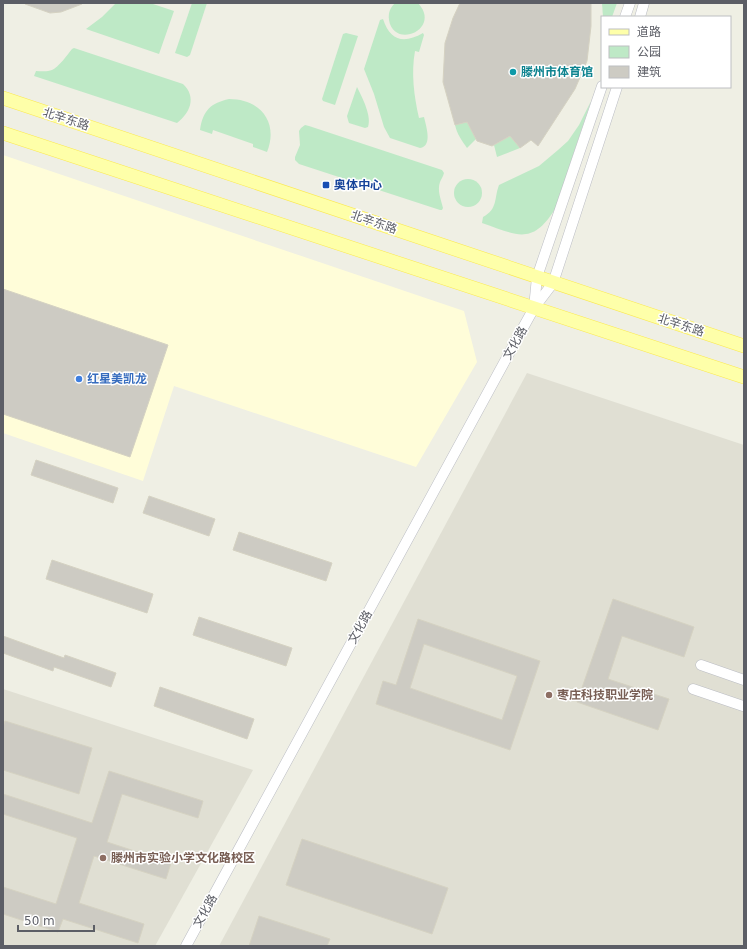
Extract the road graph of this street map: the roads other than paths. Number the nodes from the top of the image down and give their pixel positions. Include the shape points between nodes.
1 (630, 3) edge
2 (644, 3) edge
3 (625, 16) edge
4 (640, 16) edge
5 (601, 88) edge
6 (617, 88) edge
7 (3, 98) edge
8 (3, 133) edge
9 (537, 277) junction
10 (553, 282) junction
11 (534, 308) junction
12 (744, 346) edge
13 (744, 377) edge
14 (701, 665) dead end
15 (744, 680) edge
16 (693, 689) dead end
17 (743, 706) edge
18 (186, 946) edge

1 - 3 street
2 - 4 street
5 - 9 street, 文化路
6 - 10 street, 文化路
7 - 9 main road, 北辛东路
8 - 11 main road
9 - 10 main road, 北辛东路
9 - 11 street, 文化路
10 - 11 street, 文化路
10 - 12 main road, 北辛东路
11 - 13 main road
11 - 18 street, 文化路
14 - 15 street
16 - 17 street

